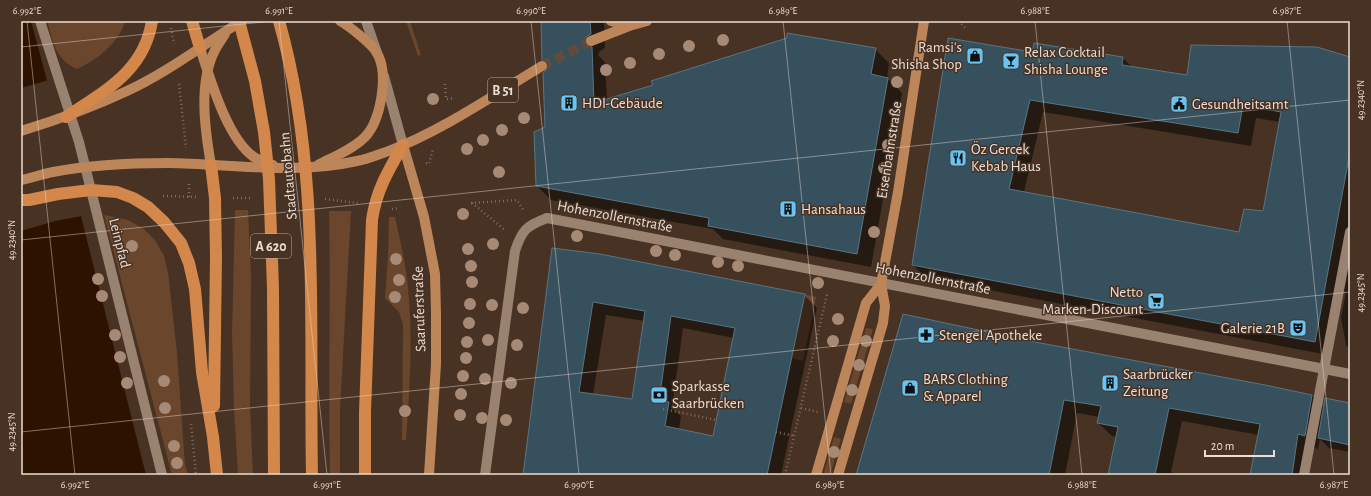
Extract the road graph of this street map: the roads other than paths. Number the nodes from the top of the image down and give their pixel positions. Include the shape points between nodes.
1 (40, 21) edge
2 (152, 21) edge
3 (192, 21) edge
4 (239, 21) edge
5 (242, 21) edge
6 (279, 21) edge
7 (366, 21) edge
8 (611, 21) edge
9 (647, 21) edge
10 (924, 21) edge
11 (342, 22) edge
12 (629, 26) junction
13 (228, 30) junction
14 (591, 41) tunnel mouth
15 (200, 48) junction
16 (377, 53) junction
17 (542, 66) tunnel mouth
18 (208, 72) junction
19 (383, 72) junction
20 (66, 117) junction
21 (21, 131) edge
22 (403, 145) junction
23 (211, 165) junction
24 (314, 167) junction
25 (281, 169) junction
26 (21, 180) edge
27 (21, 200) edge
28 (1350, 232) edge
29 (882, 284) junction
30 (1323, 369) junction
31 (1350, 374) edge
32 (213, 437) junction
33 (216, 469) edge
34 (162, 475) edge
35 (274, 475) edge
36 (312, 475) edge
37 (365, 475) edge
38 (429, 475) edge
39 (485, 475) edge
40 (816, 475) edge
41 (838, 475) edge
42 (1304, 475) edge

1 - 34 street, Leinpfad via 79,142
2 - 20 highway via 146,45 138,59 117,83
3 - 15 highway
4 - 35 highway, A 620 via 255,81 269,179 273,288
5 - 13 main road
6 - 36 highway, Stadtautobahn / A 620 via 293,84 307,176
7 - 16 street
8 - 12 main road
9 - 12 main road
10 - 29 main road, Eisenbahnstraße
11 - 16 main road
12 - 14 main road
13 - 15 main road
13 - 18 main road via 215,51
15 - 18 main road
15 - 20 main road via 128,90
16 - 19 main road
17 - 22 main road, B 51 via 437,129
18 - 23 main road via 204,109
18 - 25 main road via 230,128 240,143 254,156
19 - 22 street
19 - 24 main road via 376,117 366,135 359,142
20 - 21 main road
22 - 24 main road, B 51 via 359,161
22 - 37 highway via 385,175 372,220
22 - 38 main road, Saaruferstraße via 424,217 435,274 436,364
23 - 25 main road, B 51
23 - 26 main road via 167,163 93,166
23 - 32 highway via 215,198 216,257
24 - 25 main road, B 51
27 - 32 highway via 91,190 117,192 148,207 164,222 181,243 195,289 202,372
28 - 30 street
29 - 30 street, Hohenzollernstraße
29 - 39 street, Hohenzollernstraße via 547,218 532,224 524,231 515,251
29 - 40 main road via 866,303
29 - 41 main road, Eisenbahnstraße via 883,323
30 - 31 street, Hohenzollernstraße
30 - 42 street
32 - 33 highway

